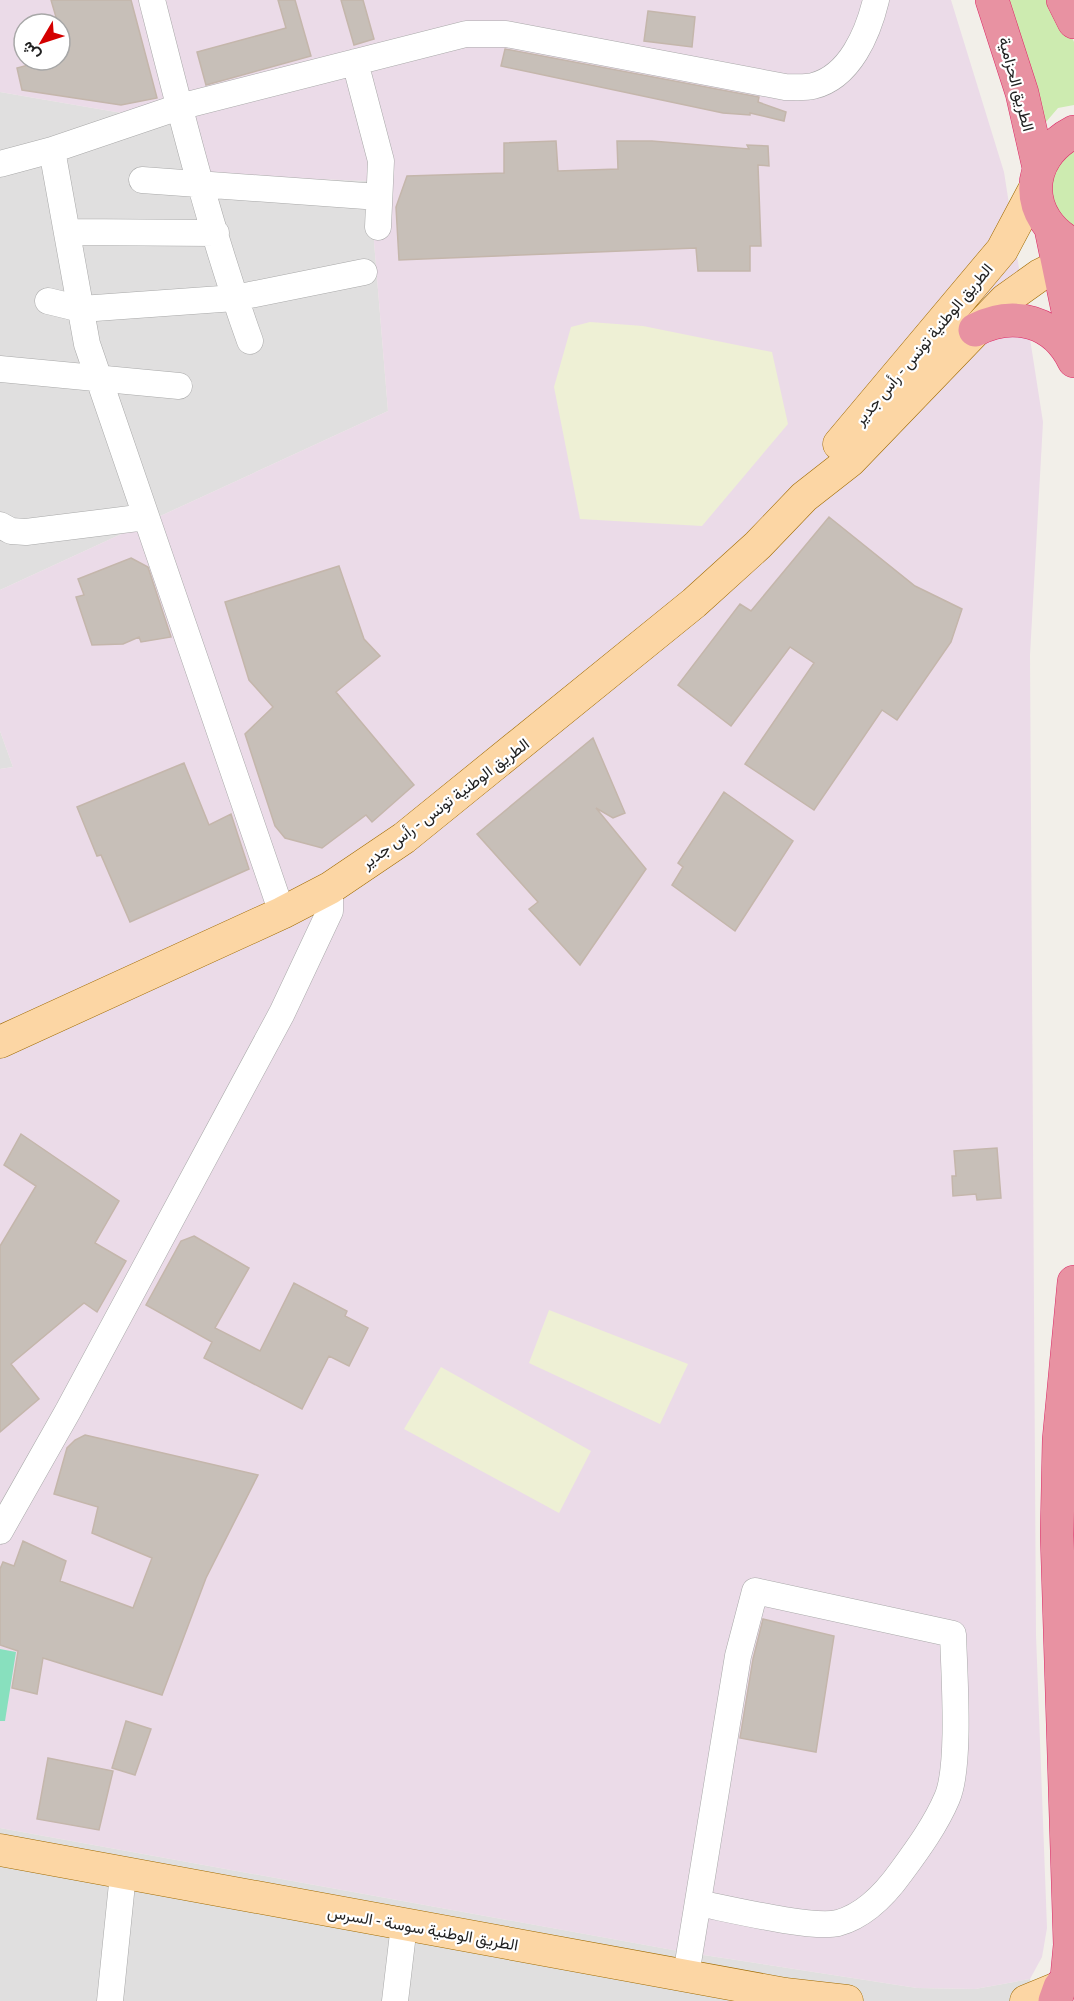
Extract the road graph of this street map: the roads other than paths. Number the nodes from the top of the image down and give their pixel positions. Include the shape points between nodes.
1 (152, 0) edge
2 (876, 0) edge
3 (992, 0) edge
4 (1063, 0) edge
5 (1074, 22) edge
6 (355, 62) junction
7 (179, 107) junction
8 (1074, 132) edge
9 (0, 148) edge
10 (47, 151) junction
11 (0, 164) edge
12 (1037, 178) junction
13 (142, 180) dead end
14 (202, 184) junction
15 (379, 197) junction
16 (378, 227) dead end
17 (67, 232) junction
18 (216, 233) junction
19 (1064, 249) edge
20 (364, 272) dead end
21 (235, 298) junction
22 (48, 300) dead end
23 (81, 309) junction
24 (975, 330) junction
25 (1074, 340) edge
26 (250, 341) dead end
27 (1074, 361) edge
28 (0, 369) edge
29 (99, 381) junction
30 (179, 386) dead end
31 (804, 497) junction
32 (146, 517) junction
33 (0, 525) edge
34 (330, 888) junction
35 (282, 913) junction
36 (0, 1042) edge
37 (1074, 1282) edge
38 (0, 1531) edge
39 (0, 1850) edge
40 (123, 1874) junction
41 (698, 1903) junction
42 (404, 1925) junction
43 (686, 1976) junction
44 (1064, 1984) edge
45 (785, 1997) edge
46 (110, 2001) edge
47 (394, 2001) edge
48 (847, 2001) edge
49 (1026, 2001) edge

1 - 7 street
2 - 6 street via 871,23 858,50 837,74 813,86 785,87 506,34 466,34
3 - 12 highway, الطريق الحزامية via 1022,93
4 - 5 highway
6 - 7 street
6 - 15 street via 381,161
7 - 10 street
7 - 14 street
8 - 12 highway via 1048,152
9 - 10 street
10 - 11 street
10 - 17 street
12 - 19 highway, الطريق الحزامية via 1040,210
12 - 31 main road, الطريق الوطنية تونس - رأس جدير via 1002,250 834,450
13 - 14 street
14 - 15 street
14 - 18 street
15 - 16 street
17 - 18 street
17 - 23 street
18 - 21 street
19 - 24 main road, الطريق الوطنية تونس - رأس جدير
19 - 25 highway
20 - 21 street
21 - 23 street
21 - 26 street
22 - 23 street
23 - 29 street
24 - 27 highway via 1004,319 1034,323 1060,339
24 - 31 main road, الطريق الوطنية تونس - رأس جدير via 850,461
28 - 29 street
29 - 30 street
29 - 32 street
31 - 34 main road, الطريق الوطنية تونس - رأس جدير via 694,603 565,710 404,838
32 - 33 street via 26,532
32 - 35 street
34 - 35 main road, الطريق الوطنية تونس - رأس جدير
34 - 38 street via 330,911 282,1013
35 - 36 main road, الطريق الوطنية تونس - رأس جدير
37 - 44 highway via 1059,1440 1057,1535 1070,1945
39 - 40 main road, الطريق الوطنية سوسة - السرس
40 - 42 main road, الطريق الوطنية سوسة - السرس
40 - 46 street
41 - 41 street via 738,1656 755,1591 953,1634 954,1758 948,1797 893,1884 869,1907 838,1923 818,1924
41 - 43 street
42 - 43 main road, الطريق الوطنية سوسة - السرس
42 - 47 street
43 - 45 main road, الطريق الوطنية سوسة - السرس
44 - 49 main road
45 - 48 main road, الطريق الوطنية سوسة - السرس

